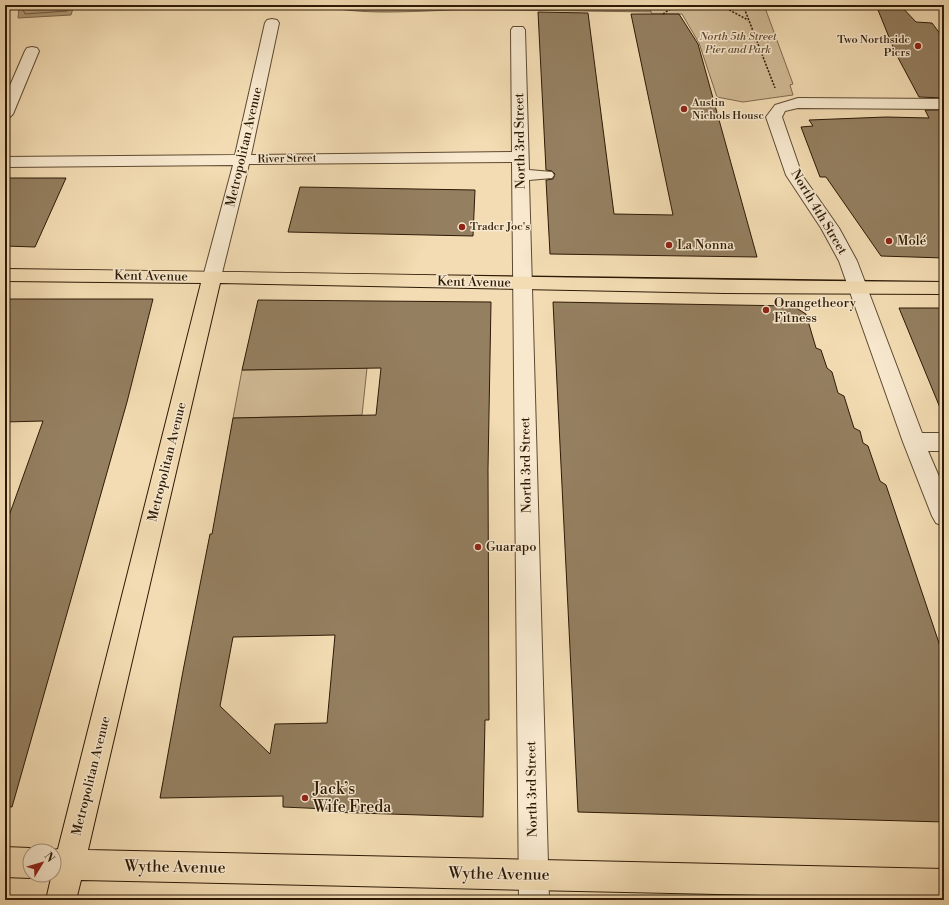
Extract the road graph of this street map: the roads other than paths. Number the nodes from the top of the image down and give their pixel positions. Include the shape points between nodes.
1 (272, 23) dead end
2 (518, 30) dead end
3 (32, 51) dead end
4 (944, 104) edge
5 (5, 114) edge
6 (520, 157) junction
7 (242, 160) junction
8 (5, 162) edge
9 (521, 175) junction
10 (546, 175) dead end
11 (5, 275) edge
12 (212, 277) junction
13 (523, 283) junction
14 (858, 287) junction
15 (944, 288) edge
16 (914, 442) junction
17 (944, 442) edge
18 (944, 516) edge
19 (5, 862) edge
20 (22, 863) edge
21 (62, 864) edge
22 (61, 883) edge
23 (944, 884) edge
24 (534, 887) edge
25 (61, 900) edge

1 - 7 street, Metropolitan Avenue
2 - 6 street, North 3rd Street
3 - 5 street
4 - 14 street, North 4th Street via 798,103 784,106 775,113 794,175 830,228 848,260
6 - 7 street, River Street
6 - 9 street, North 3rd Street
7 - 8 street, River Street
7 - 12 street, Metropolitan Avenue
9 - 10 street
9 - 13 street, North 3rd Street
11 - 12 main road, Kent Avenue
12 - 13 main road, Kent Avenue
12 - 21 main road, Metropolitan Avenue
13 - 14 main road, Kent Avenue
13 - 24 street, North 3rd Street
14 - 15 main road, Kent Avenue
14 - 16 street, North 4th Street
16 - 17 street
16 - 18 street, North 4th Street
19 - 20 main road
21 - 24 main road, Wythe Avenue
22 - 25 main road, Metropolitan Avenue
23 - 24 main road, Wythe Avenue

